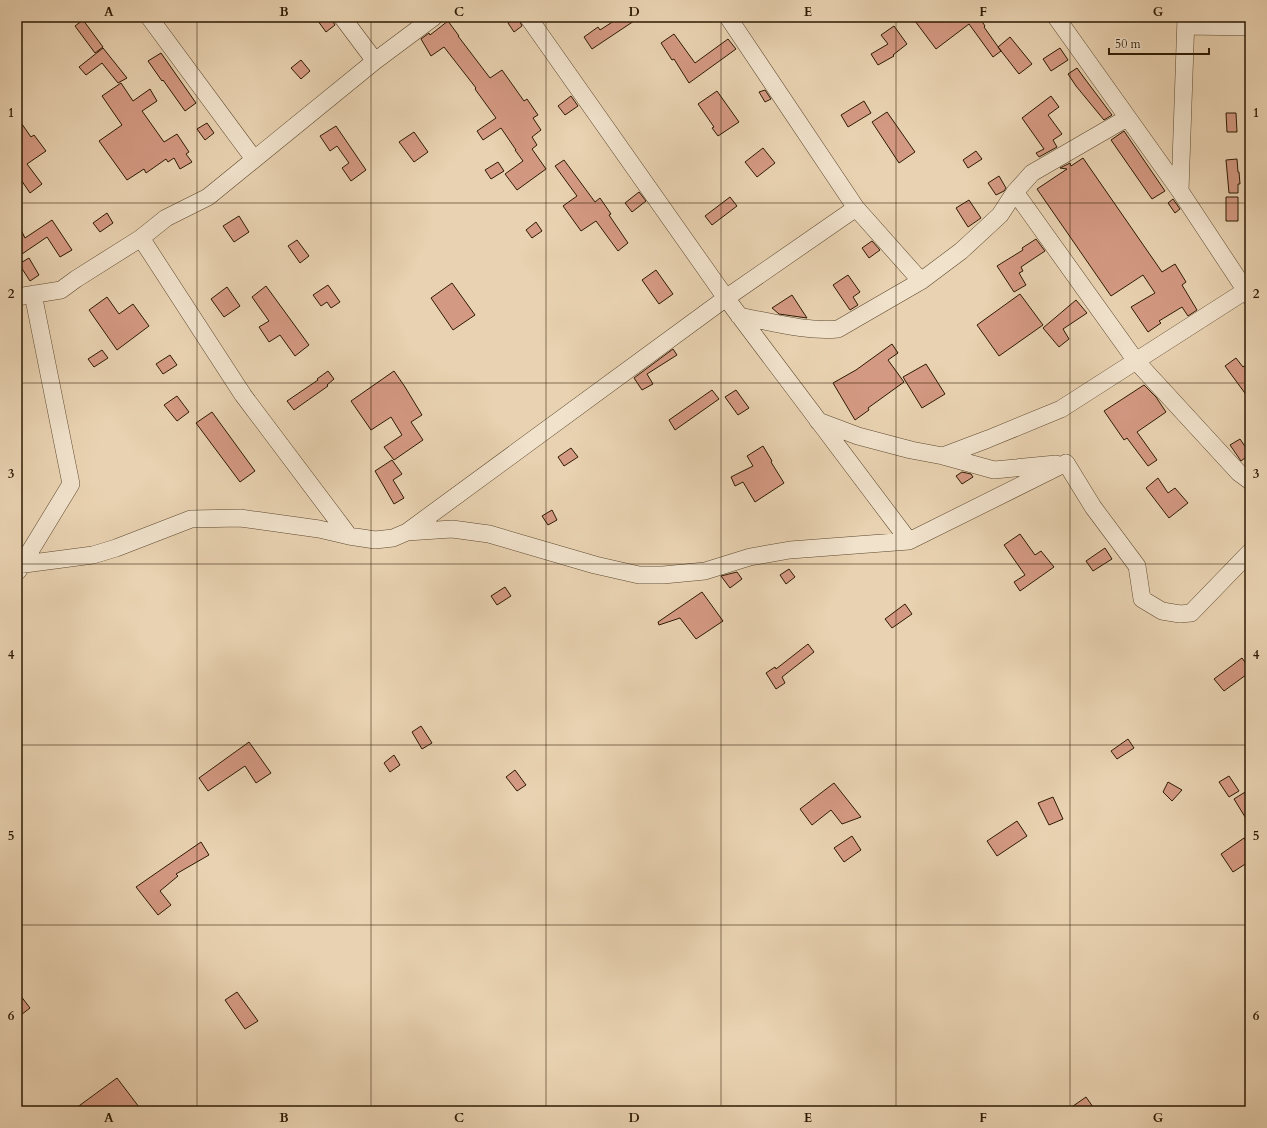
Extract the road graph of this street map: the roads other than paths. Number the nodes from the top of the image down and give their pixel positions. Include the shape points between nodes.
1 (149, 17) edge
2 (342, 17) edge
3 (434, 17) edge
4 (528, 17) edge
5 (728, 17) edge
6 (1056, 17) edge
7 (1186, 21) edge
8 (1250, 27) edge
9 (375, 61) junction
10 (1127, 118) junction
11 (254, 159) junction
12 (1015, 192) junction
13 (1180, 192) junction
14 (856, 208) junction
15 (141, 238) junction
16 (921, 281) junction
17 (1247, 294) edge
18 (25, 296) edge
19 (726, 298) junction
20 (739, 316) junction
21 (1136, 361) junction
22 (817, 421) junction
23 (943, 456) junction
24 (1066, 463) junction
25 (1250, 481) edge
26 (407, 532) junction
27 (349, 536) junction
28 (909, 541) junction
29 (1250, 552) edge
30 (19, 568) edge

1 - 11 street
2 - 9 street
3 - 9 street
4 - 19 street
5 - 14 street
6 - 10 street
7 - 8 street
7 - 13 street
9 - 11 street
10 - 12 street via 1032,173
10 - 13 street
11 - 15 street via 208,197 166,218
12 - 16 street via 1000,215 961,252
12 - 21 street
13 - 17 street
14 - 16 street
14 - 19 street
15 - 18 street via 61,290
15 - 27 street via 243,395
16 - 20 street via 838,329 808,329
17 - 21 street
18 - 30 street via 71,484
19 - 20 street
19 - 26 street
20 - 22 street
21 - 23 street via 1061,409
21 - 25 street via 1239,473
22 - 23 street via 858,436
22 - 28 street
23 - 24 street via 994,470
24 - 28 street
24 - 29 street via 1092,507 1137,566 1142,599 1162,611 1192,613
26 - 27 street via 393,538 375,540
26 - 28 street via 452,528 489,534 639,575 705,571 750,556 790,550
27 - 30 street via 240,518 191,519 93,555

